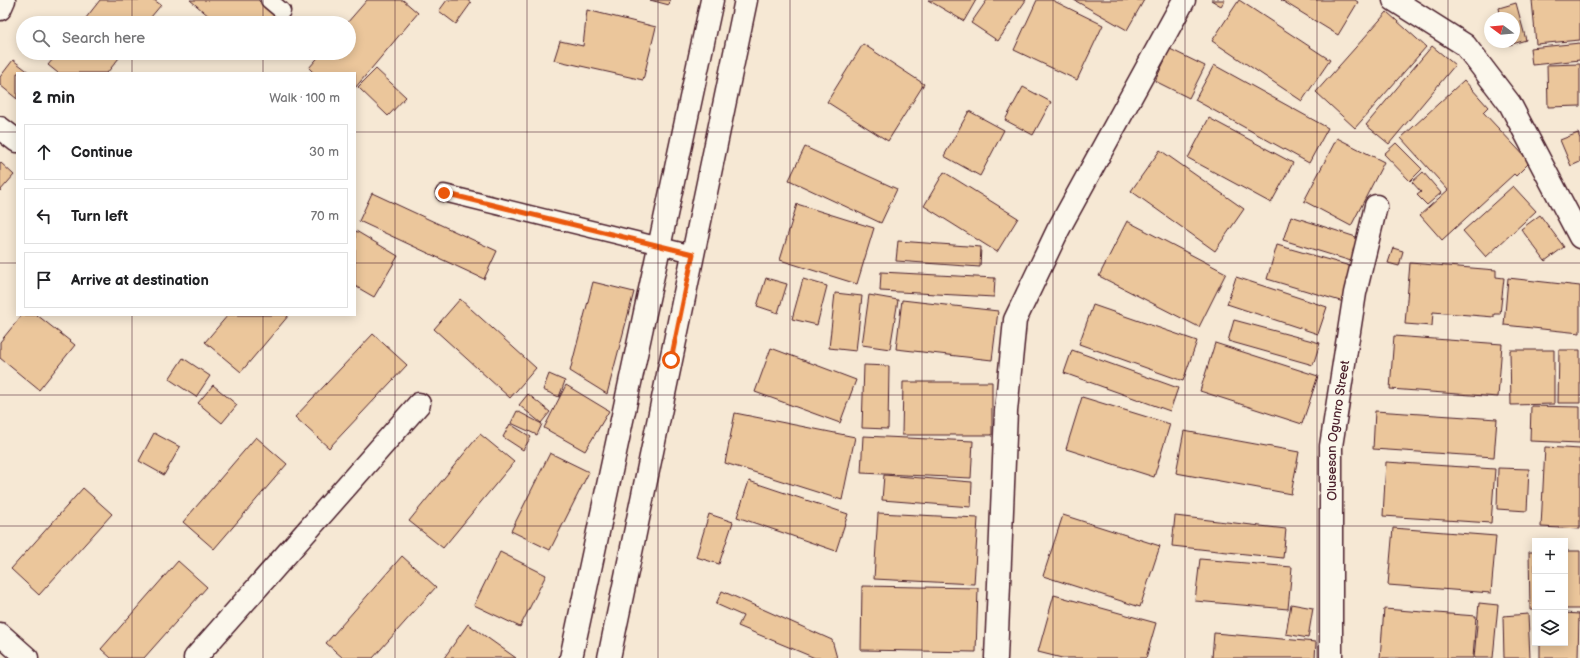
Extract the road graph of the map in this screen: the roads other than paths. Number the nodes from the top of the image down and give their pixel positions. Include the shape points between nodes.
1 (4, 0) edge
2 (269, 0) edge
3 (712, 0) edge
4 (746, 0) edge
5 (1184, 0) edge
6 (1394, 0) edge
7 (0, 9) edge
8 (282, 11) dead end
9 (0, 128) edge
10 (16, 141) edge
11 (444, 193) dead end
12 (1376, 206) dead end
13 (1580, 237) edge
14 (660, 246) junction
15 (693, 254) junction
16 (637, 353) junction
17 (671, 360) junction
18 (419, 404) dead end
19 (0, 634) edge
20 (27, 658) edge
21 (195, 658) edge
22 (571, 658) edge
23 (609, 658) edge
24 (996, 658) edge
25 (1331, 658) edge

1 - 7 street
2 - 8 lane
3 - 14 street
4 - 15 street
5 - 24 street via 1058,230 1015,320 1006,411
6 - 13 street via 1465,45 1510,104
9 - 10 street
11 - 14 lane
12 - 25 street, Olusesan Ogunro Street via 1355,293 1331,446
14 - 15 lane
14 - 16 street
15 - 17 street
16 - 17 street
16 - 22 street
17 - 23 street
18 - 21 street
19 - 20 street

